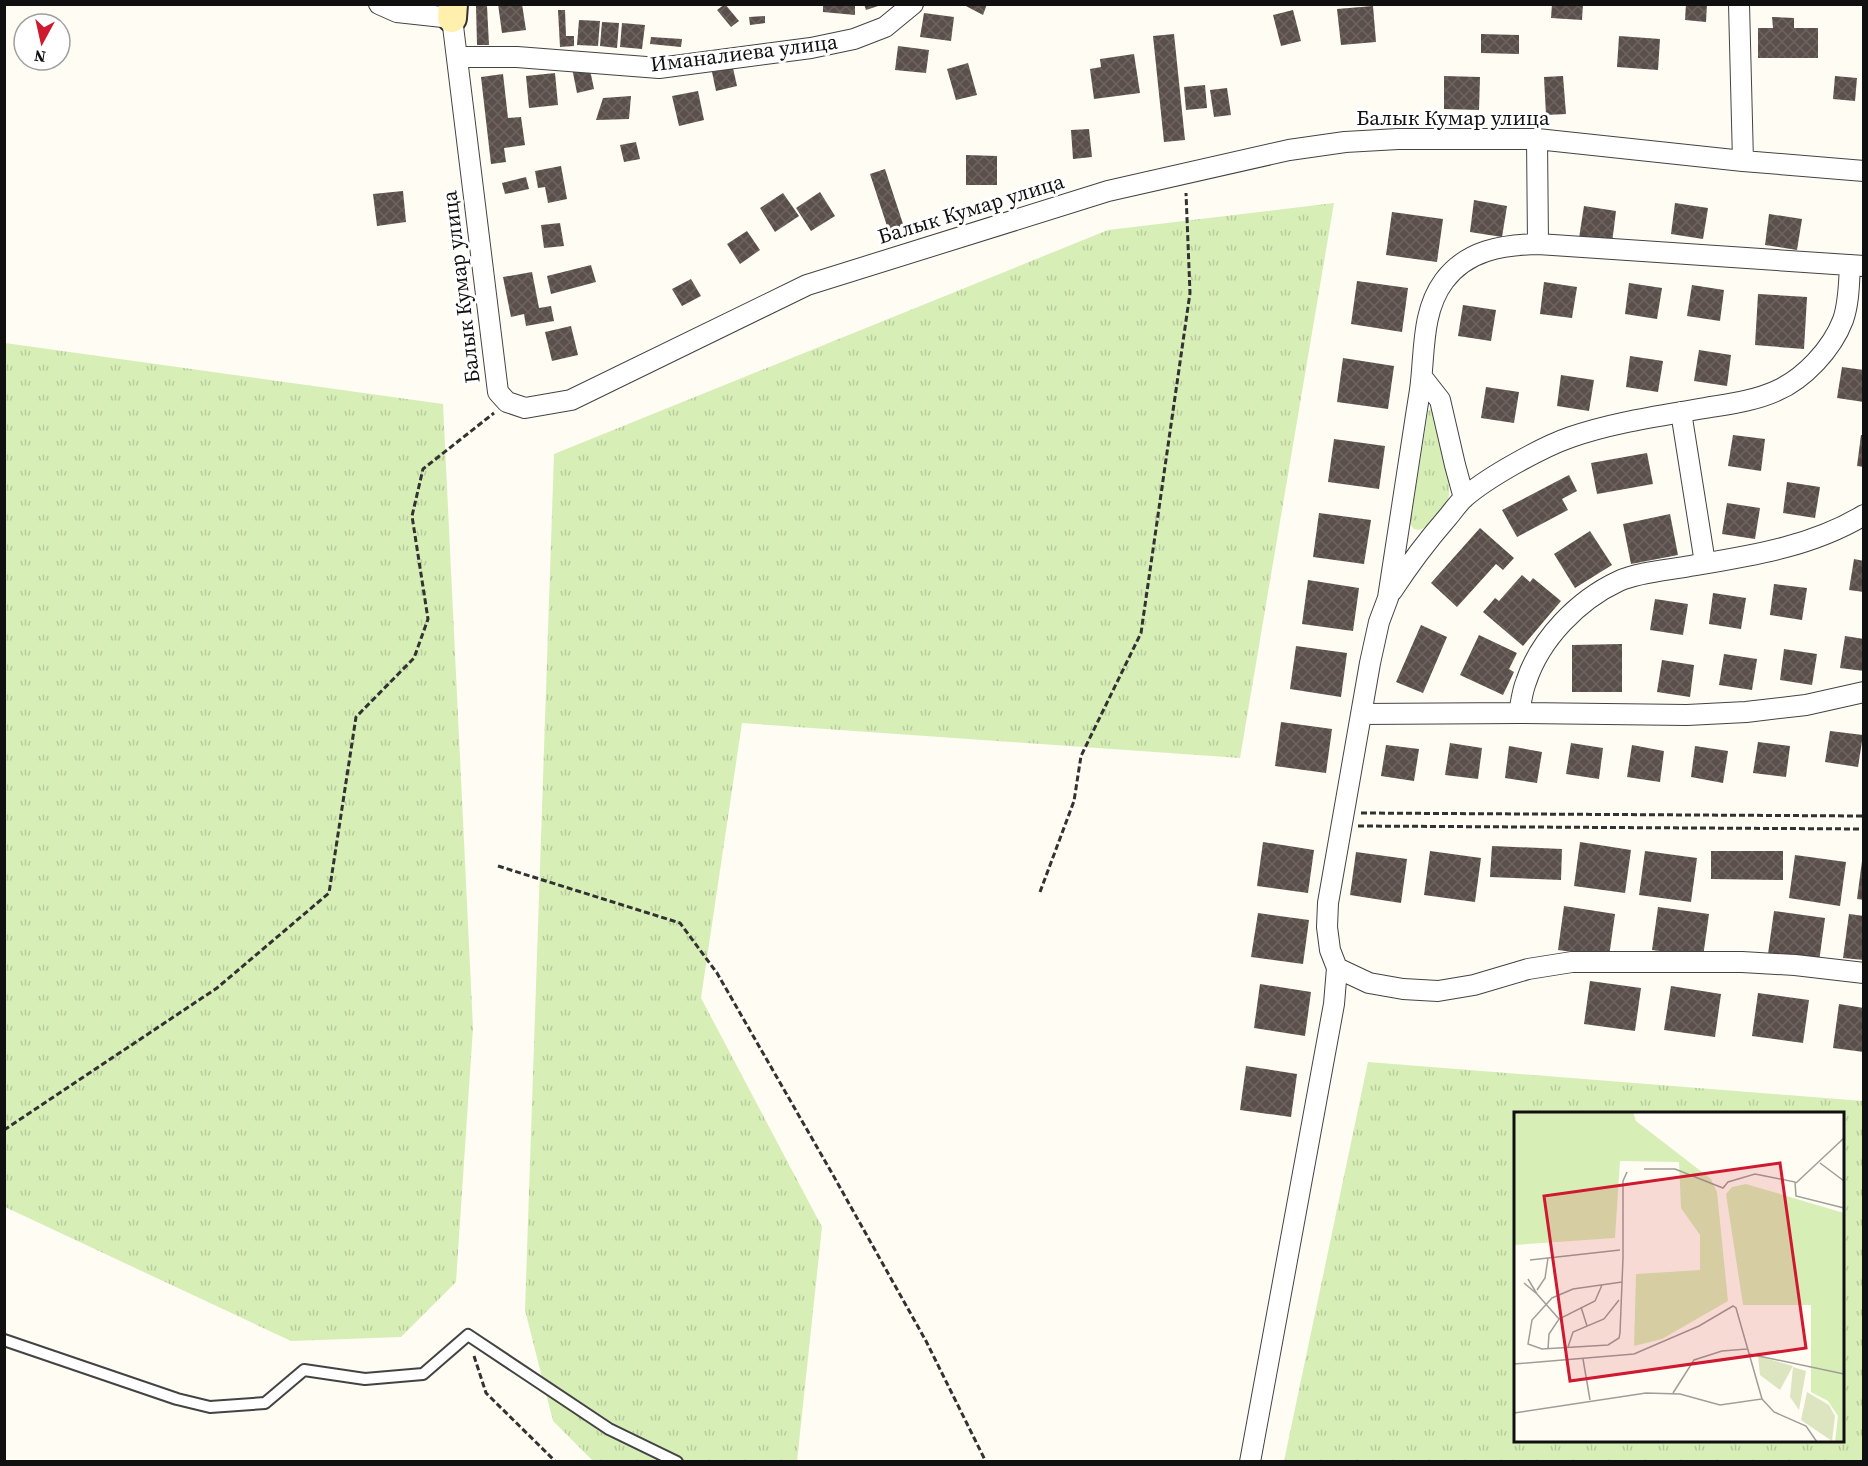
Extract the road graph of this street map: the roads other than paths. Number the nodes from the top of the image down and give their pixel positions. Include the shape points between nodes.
1 (379, 4) edge
2 (913, 4) edge
3 (1740, 4) edge
4 (453, 11) edge
5 (457, 57) junction
6 (1537, 139) junction
7 (1743, 160) junction
8 (1863, 171) edge
9 (1538, 244) junction
10 (1857, 266) edge
11 (1422, 377) junction
12 (1681, 412) junction
13 (1464, 498) junction
14 (1863, 515) edge
15 (1705, 563) junction
16 (1388, 598) junction
17 (1863, 692) edge
18 (1519, 713) junction
19 (1361, 714) junction
20 (1337, 968) junction
21 (1863, 973) edge
22 (4, 1340) edge
23 (677, 1461) edge
24 (1250, 1461) edge

1 - 4 street via 397,12
2 - 5 street, Иманалиева улица via 885,27 854,39 659,68 517,57
3 - 7 street
4 - 5 street, Балык Кумар улица
5 - 6 street, Балык Кумар улица via 498,392 507,402 525,408 571,400 807,285 1108,190 1289,150 1345,142 1398,138
6 - 7 street, Балык Кумар улица
6 - 9 street
7 - 8 street, Балык Кумар улица
9 - 10 street
9 - 11 street via 1484,251 1459,265 1444,281 1427,318
10 - 12 street via 1843,319 1832,341 1795,380 1746,401
11 - 13 street via 1440,400
11 - 16 street
12 - 13 street via 1571,437 1542,449
12 - 15 street
13 - 16 street via 1412,560
14 - 15 street via 1814,539
15 - 18 street via 1621,580 1573,612 1536,659 1525,683
16 - 19 street via 1379,622
17 - 18 street via 1806,705 1746,712
18 - 19 street
19 - 20 street via 1328,903 1330,950
20 - 21 street via 1370,983 1438,991 1572,962 1742,962
20 - 24 street via 1334,1004
22 - 23 lane via 210,1407 265,1403 304,1370 365,1379 423,1374 468,1335 609,1429

